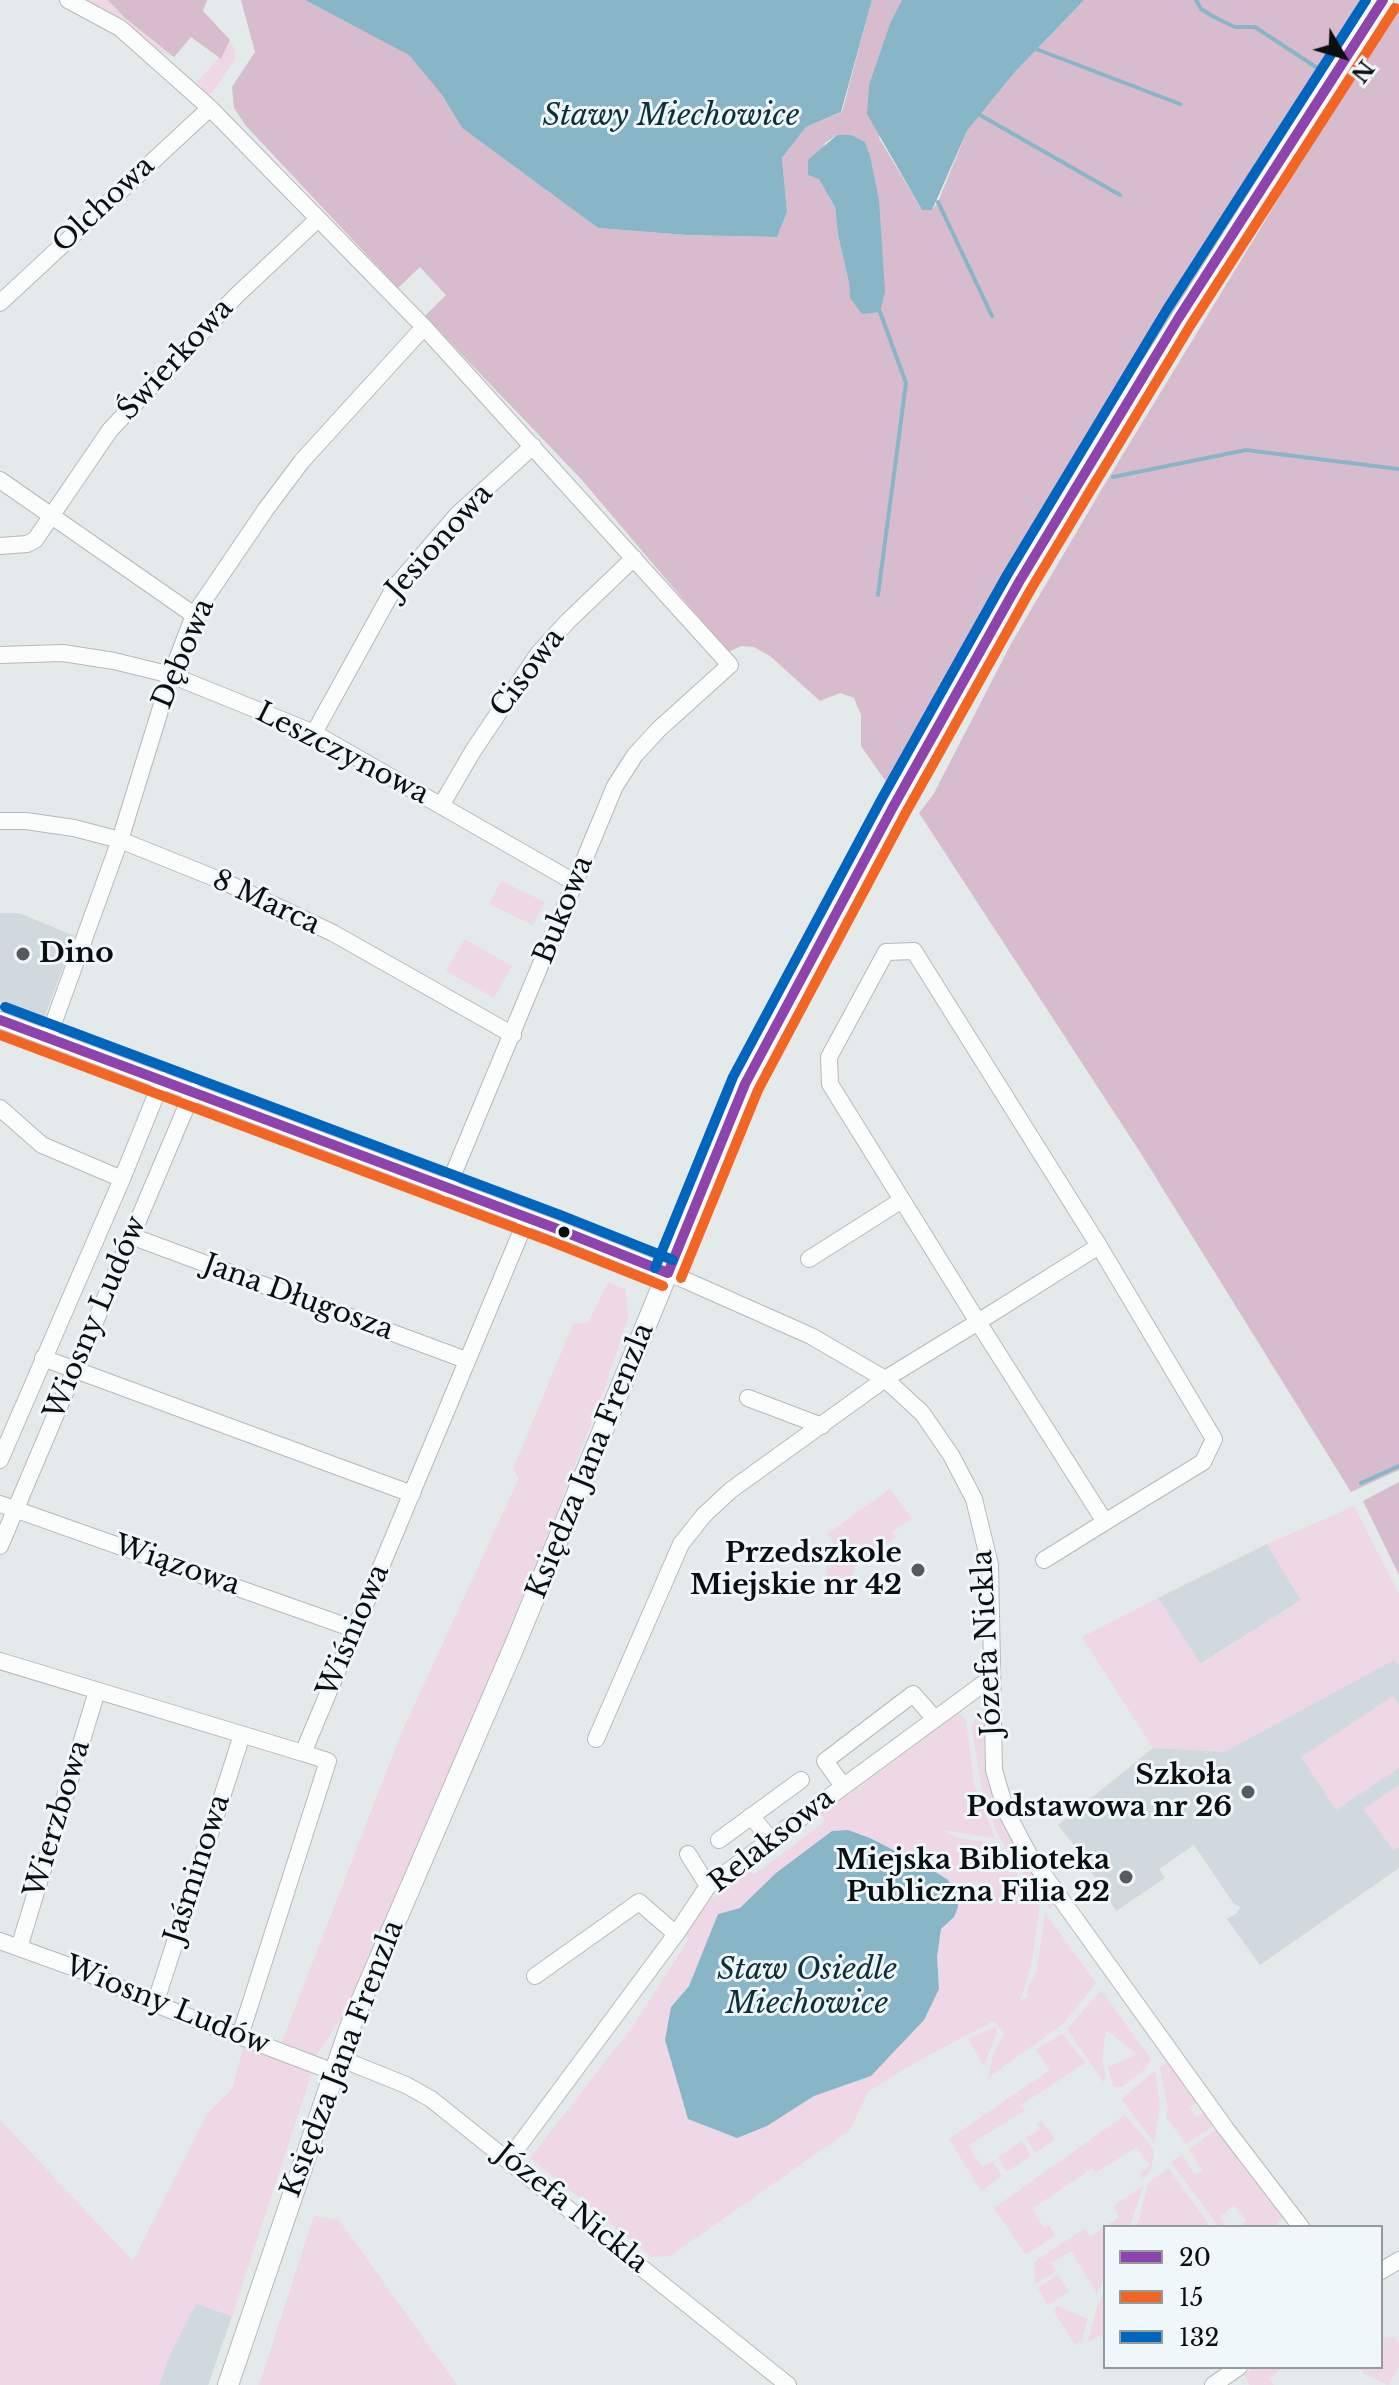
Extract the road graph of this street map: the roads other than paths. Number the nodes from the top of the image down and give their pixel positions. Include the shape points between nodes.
1 (68, 0) edge
2 (1383, 0) edge
3 (210, 108) junction
4 (318, 219) junction
5 (0, 303) edge
6 (424, 327) junction
7 (533, 446) junction
8 (0, 480) edge
9 (50, 514) junction
10 (0, 546) edge
11 (634, 558) junction
12 (194, 615) junction
13 (0, 655) edge
14 (171, 675) junction
15 (314, 733) junction
16 (442, 804) junction
17 (0, 821) edge
18 (120, 840) junction
19 (574, 882) junction
20 (0, 1020) edge
21 (513, 1035) junction
22 (48, 1038) junction
23 (162, 1080) junction
24 (193, 1091) junction
25 (0, 1108) edge
26 (122, 1179) junction
27 (447, 1189) junction
28 (902, 1200) junction
29 (527, 1218) junction
30 (131, 1236) junction
31 (1099, 1246) junction
32 (809, 1259) dead end
33 (668, 1273) junction
34 (978, 1322) junction
35 (43, 1358) junction
36 (466, 1360) junction
37 (75, 1371) junction
38 (885, 1379) junction
39 (748, 1398) dead end
40 (822, 1426) junction
41 (0, 1460) edge
42 (412, 1494) junction
43 (8, 1507) edge
44 (1105, 1522) junction
45 (0, 1546) edge
46 (1044, 1560) dead end
47 (354, 1629) junction
48 (0, 1661) edge
49 (991, 1678) junction
50 (97, 1691) junction
51 (935, 1719) junction
52 (242, 1735) junction
53 (596, 1739) dead end
54 (303, 1753) junction
55 (801, 1780) dead end
56 (843, 1786) junction
57 (751, 1816) junction
58 (719, 1840) dead end
59 (772, 1841) junction
60 (688, 1854) dead end
61 (708, 1886) junction
62 (676, 1934) junction
63 (0, 1941) edge
64 (19, 1948) junction
65 (535, 1976) dead end
66 (155, 2004) junction
67 (240, 2036) junction
68 (336, 2065) junction
69 (509, 2159) junction
70 (1299, 2225) edge
71 (1236, 2369) edge
72 (228, 2385) edge
73 (788, 2385) edge
74 (1213, 2385) edge

1 - 3 street via 120,28
2 - 33 main road, Księdza Jana Frenzla via 1154,358 1011,596 745,1084
3 - 4 street
3 - 5 street, Olchowa
4 - 6 street
4 - 9 street, Świerkowa via 236,296 110,430
6 - 7 street
6 - 12 street, Dębowa via 302,461
7 - 11 street
7 - 15 street, Jesionowa via 458,514 394,588
8 - 9 street
9 - 10 street, Świerkowa via 35,540
9 - 12 street
11 - 16 street, Cisowa via 538,654
11 - 19 street, Bukowa via 730,665 635,755 615,786
12 - 14 street, Dębowa
13 - 14 street, Leszczynowa via 63,653
14 - 15 street, Leszczynowa
14 - 18 street, Dębowa
15 - 16 street, Leszczynowa
16 - 19 street, Leszczynowa
17 - 18 street, 8 Marca via 74,828
18 - 21 street, 8 Marca via 333,933
18 - 22 street, Dębowa
19 - 21 street, Bukowa
20 - 22 street, Józefa Nickla
21 - 27 street, Bukowa
22 - 23 street, Józefa Nickla
23 - 24 street, Józefa Nickla
23 - 26 street, Wiosny Ludów
24 - 27 street, Józefa Nickla
24 - 30 street, Wiosny Ludów
25 - 26 street via 42,1145
26 - 35 street, Wiosny Ludów
27 - 29 street, Józefa Nickla
28 - 31 street via 830,1084 829,1057 886,952 914,951
28 - 32 street
28 - 34 street
29 - 33 street, Józefa Nickla
29 - 36 street, Wiśniowa
30 - 36 street, Jana Długosza
30 - 37 street, Wiosny Ludów
31 - 34 street
31 - 44 street via 1214,1439 1203,1462
33 - 38 street, Józefa Nickla via 811,1336
33 - 68 main road, Księdza Jana Frenzla
34 - 38 street
34 - 44 street
35 - 37 street
35 - 41 street, Wiosny Ludów
36 - 42 street, Wiśniowa
37 - 42 street
37 - 43 street, Wiosny Ludów
38 - 40 street
38 - 49 street, Józefa Nickla via 922,1413 974,1499 990,1565
39 - 40 street
40 - 53 street via 731,1490 681,1544
42 - 47 street, Wiśniowa
43 - 45 street, Wiosny Ludów
43 - 47 street, Wiązowa
44 - 46 street
47 - 54 street, Wiśniowa
48 - 50 street
49 - 51 street, Relaksowa
49 - 70 street, Józefa Nickla via 994,1770 1006,1811 1028,1853
50 - 52 street
50 - 64 street, Wierzbowa
51 - 56 street, Relaksowa
51 - 56 street via 913,1694 825,1761
52 - 54 street
52 - 66 street, Jaśminowa
54 - 67 street via 328,1761
55 - 57 street
56 - 59 street, Relaksowa
57 - 58 street
57 - 59 street
59 - 61 street, Relaksowa
60 - 61 street
61 - 62 street, Relaksowa
62 - 65 street via 639,1902
62 - 69 street, Relaksowa
63 - 64 street, Wiosny Ludów
64 - 66 street, Wiosny Ludów
66 - 67 street, Wiosny Ludów
67 - 68 street, Wiosny Ludów
68 - 69 street, Józefa Nickla via 397,2081 431,2099
68 - 72 main road, Księdza Jana Frenzla
69 - 73 street, Józefa Nickla
71 - 74 street

